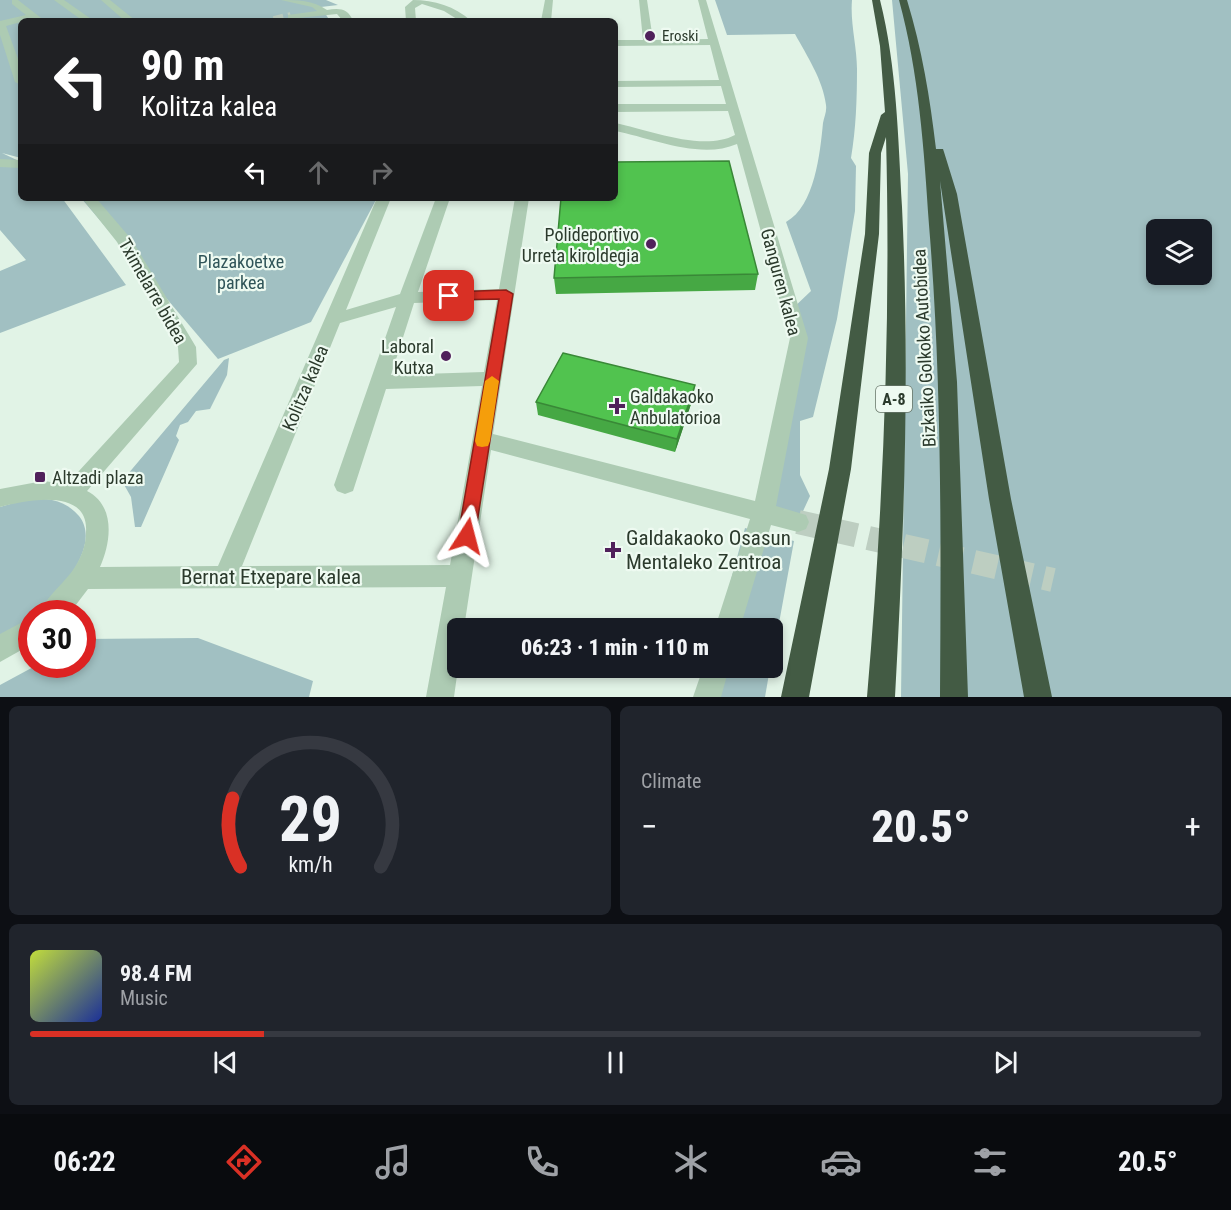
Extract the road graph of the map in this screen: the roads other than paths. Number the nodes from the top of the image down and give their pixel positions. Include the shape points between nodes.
1 (58, 0) edge
2 (105, 0) edge
3 (285, 0) edge
4 (419, 0) edge
5 (549, 0) edge
6 (643, 0) edge
7 (702, 0) edge
8 (876, 0) edge
9 (903, 0) edge
10 (18, 1) edge
11 (291, 17) dead end
12 (325, 17) edge
13 (36, 18) edge
14 (85, 18) edge
15 (127, 18) edge
16 (346, 18) edge
17 (411, 18) edge
18 (461, 18) edge
19 (546, 18) edge
20 (18, 22) edge
21 (714, 42) junction
22 (618, 43) edge
23 (648, 43) junction
24 (13, 58) junction
25 (0, 63) edge
26 (18, 73) edge
27 (726, 83) junction
28 (618, 84) edge
29 (891, 101) junction
30 (732, 107) junction
31 (618, 108) edge
32 (926, 113) junction
33 (618, 128) edge
34 (741, 137) junction
35 (0, 163) edge
36 (18, 164) edge
37 (92, 201) edge
38 (383, 201) edge
39 (441, 201) edge
40 (522, 201) edge
41 (506, 294) junction
42 (406, 298) junction
43 (333, 319) junction
44 (492, 380) junction
45 (379, 382) junction
46 (483, 440) junction
47 (345, 485) dead end
48 (72, 493) junction
49 (0, 498) edge
50 (764, 512) junction
51 (798, 522) tunnel mouth
52 (461, 576) junction
53 (225, 577) junction
54 (82, 578) junction
55 (63, 600) edge
56 (731, 618) edge
57 (18, 638) edge
58 (0, 649) edge
59 (713, 678) edge
60 (440, 697) edge
61 (707, 697) edge
62 (795, 697) edge
63 (881, 697) edge
64 (954, 697) edge
65 (1038, 697) edge

1 - 14 street
2 - 15 street
3 - 12 street via 315,5
4 - 17 street via 410,7
4 - 18 street
5 - 19 street
6 - 23 street
7 - 21 street, Ganguren kalea
8 - 29 highway, Bizkaiko Golkoko Autobidea / A-8
9 - 32 highway, Bizkaiko Golkoko Autobidea
10 - 13 street
11 - 12 street
12 - 16 street via 343,12
20 - 24 street via 1,24
21 - 23 street
21 - 27 street, Ganguren kalea
22 - 23 street
24 - 25 street
24 - 26 street
27 - 28 street
27 - 30 street, Ganguren kalea
29 - 62 highway via 875,153 872,234 840,469
29 - 63 highway, Bizkaiko Golkoko Autobidea / A-8 via 897,249 894,458
30 - 31 street
30 - 34 street, Ganguren kalea
32 - 64 highway, Bizkaiko Golkoko Autobidea via 941,263 949,424
32 - 65 highway via 951,194 1000,499
33 - 34 street via 707,145 729,144
34 - 50 street, Ganguren kalea via 799,338
35 - 36 street
37 - 48 street, Tximelarre bidea via 124,240 187,347 188,364
38 - 43 street, Kolitza kalea
39 - 42 street
40 - 41 street
41 - 42 street
41 - 44 street
42 - 43 street
42 - 45 street
43 - 53 street, Kolitza kalea
44 - 45 street
44 - 46 street
45 - 47 street
46 - 50 street
46 - 52 street
48 - 49 street via 46,489
48 - 54 street via 89,506 98,525 95,549
50 - 51 street
50 - 56 street, Ganguren kalea
52 - 53 street, Bernat Etxepare kalea
52 - 60 street
53 - 54 street, Bernat Etxepare kalea
54 - 55 street
57 - 58 street
59 - 61 street

